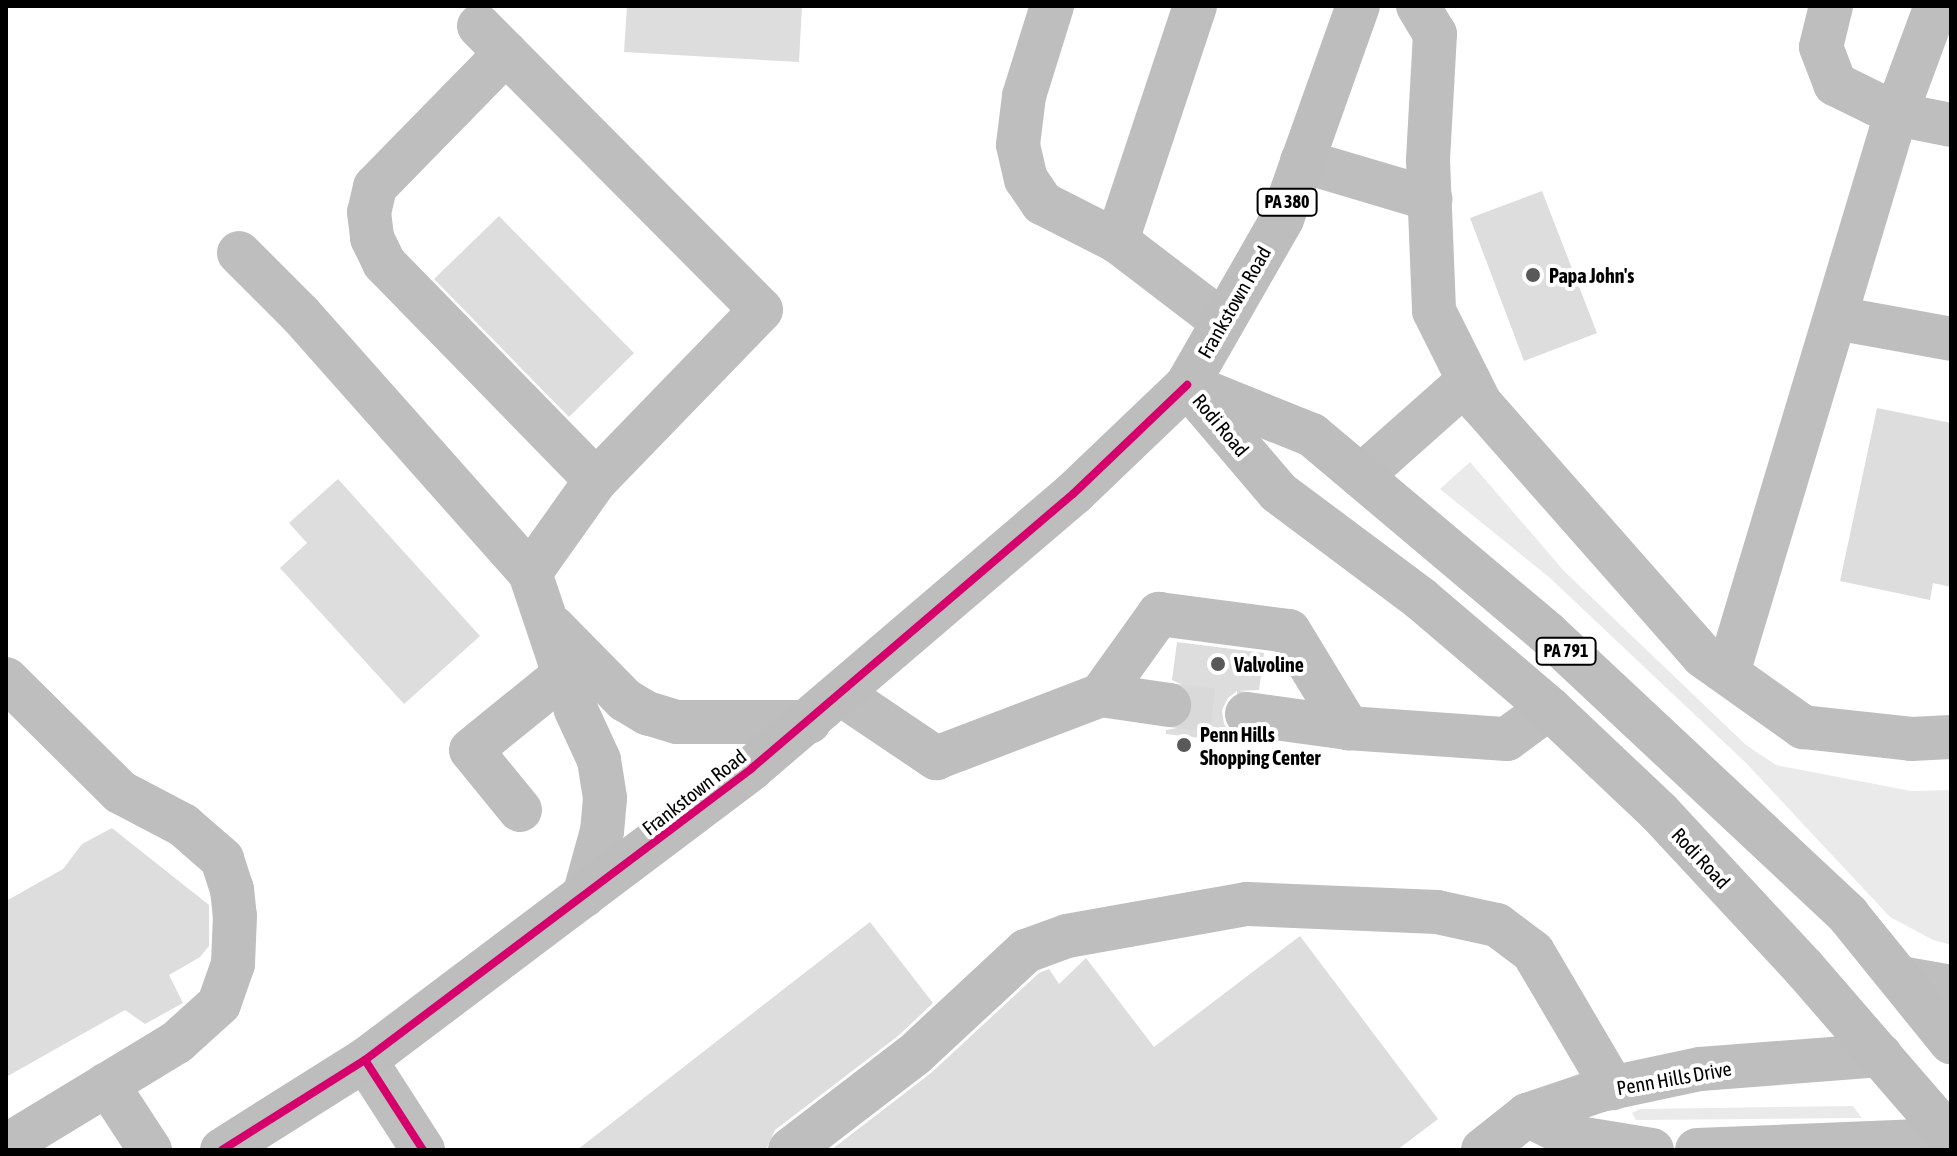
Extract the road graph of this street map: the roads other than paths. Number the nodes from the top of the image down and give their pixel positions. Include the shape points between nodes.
1 (1052, 6) edge
2 (1195, 6) edge
3 (1358, 6) edge
4 (1418, 6) edge
5 (1831, 6) edge
6 (1936, 6) edge
7 (1896, 114) junction
8 (1951, 125) edge
9 (1302, 161) junction
10 (1430, 199) junction
11 (1117, 241) junction
12 (239, 253) dead end
13 (1836, 318) junction
14 (1223, 322) junction
15 (1951, 339) edge
16 (1469, 380) junction
17 (1187, 385) junction
18 (1361, 476) junction
19 (596, 480) junction
20 (530, 573) junction
21 (549, 622) junction
22 (1728, 673) junction
23 (565, 674) junction
24 (6, 679) edge
25 (841, 694) junction
26 (1101, 695) junction
27 (1169, 705) tunnel mouth
28 (1549, 708) junction
29 (1247, 714) tunnel mouth
30 (809, 722) junction
31 (1348, 728) junction
32 (1951, 737) edge
33 (520, 810) dead end
34 (584, 896) junction
35 (1900, 978) junction
36 (1951, 987) edge
37 (1951, 1042) edge
38 (1880, 1055) junction
39 (365, 1060) junction
40 (107, 1084) junction
41 (1613, 1088) junction
42 (1527, 1115) junction
43 (1951, 1139) edge
44 (1576, 1143) edge
45 (6, 1146) edge
46 (1858, 1147) edge
47 (150, 1150) edge
48 (222, 1150) edge
49 (423, 1150) edge
50 (790, 1150) edge
51 (1483, 1150) edge
52 (1652, 1150) edge
53 (1697, 1150) edge

1 - 11 street via 1024,96 1018,145 1026,179 1042,203
2 - 11 street
3 - 9 main road, Frankstown Road / PA 380
4 - 10 street via 1435,34
5 - 7 street via 1821,47 1835,84
6 - 7 street
7 - 8 street
7 - 13 street
9 - 10 street
9 - 14 main road, Frankstown Road / PA 380 via 1282,219
10 - 16 street via 1434,311
11 - 14 street
12 - 20 street via 301,315
13 - 15 street
13 - 22 street
14 - 17 main road, Frankstown Road / PA 380
16 - 18 street
16 - 22 street via 1480,403 1703,656
17 - 18 main road, Rodi Road / PA 791 via 1312,435
17 - 25 main road, Frankstown Road / PA 380 via 1073,494
17 - 28 main road, Rodi Road / PA 791 via 1278,492 1421,599
18 - 35 main road, Rodi Road / PA 791 via 1557,642 1848,915
19 - 19 street via 761,310 492,39 375,187 369,212 372,238 384,263
19 - 20 street
20 - 21 street
21 - 23 street
21 - 30 street via 625,700 647,713 677,722
22 - 32 street via 1803,727 1911,739
23 - 33 street via 471,750
23 - 34 street via 599,760 605,798
24 - 40 street via 120,792 183,825 222,859 232,889 233,964 219,1004 177,1042
25 - 26 street via 936,758
25 - 30 main road, Frankstown Road / PA 380
26 - 27 street
26 - 31 street via 1159,614 1275,629 1289,631
28 - 31 street via 1507,739
28 - 38 main road, Rodi Road / PA 791 via 1659,812
29 - 31 street
30 - 34 main road, Frankstown Road / PA 380
34 - 39 main road, Frankstown Road / PA 380
35 - 36 street
35 - 37 main road, Rodi Road / PA 791
38 - 41 street, Penn Hills Drive via 1700,1069
38 - 43 main road, Rodi Road / PA 791
39 - 48 main road, Frankstown Road / PA 380
39 - 49 street
40 - 45 street
40 - 47 street
41 - 42 street, Penn Hills Drive
41 - 50 street via 1533,952 1497,925 1437,912 1247,904 1067,936 1026,951 914,1055
42 - 44 street
42 - 51 street, Penn Hills Drive
43 - 46 street
44 - 52 street
46 - 53 street

